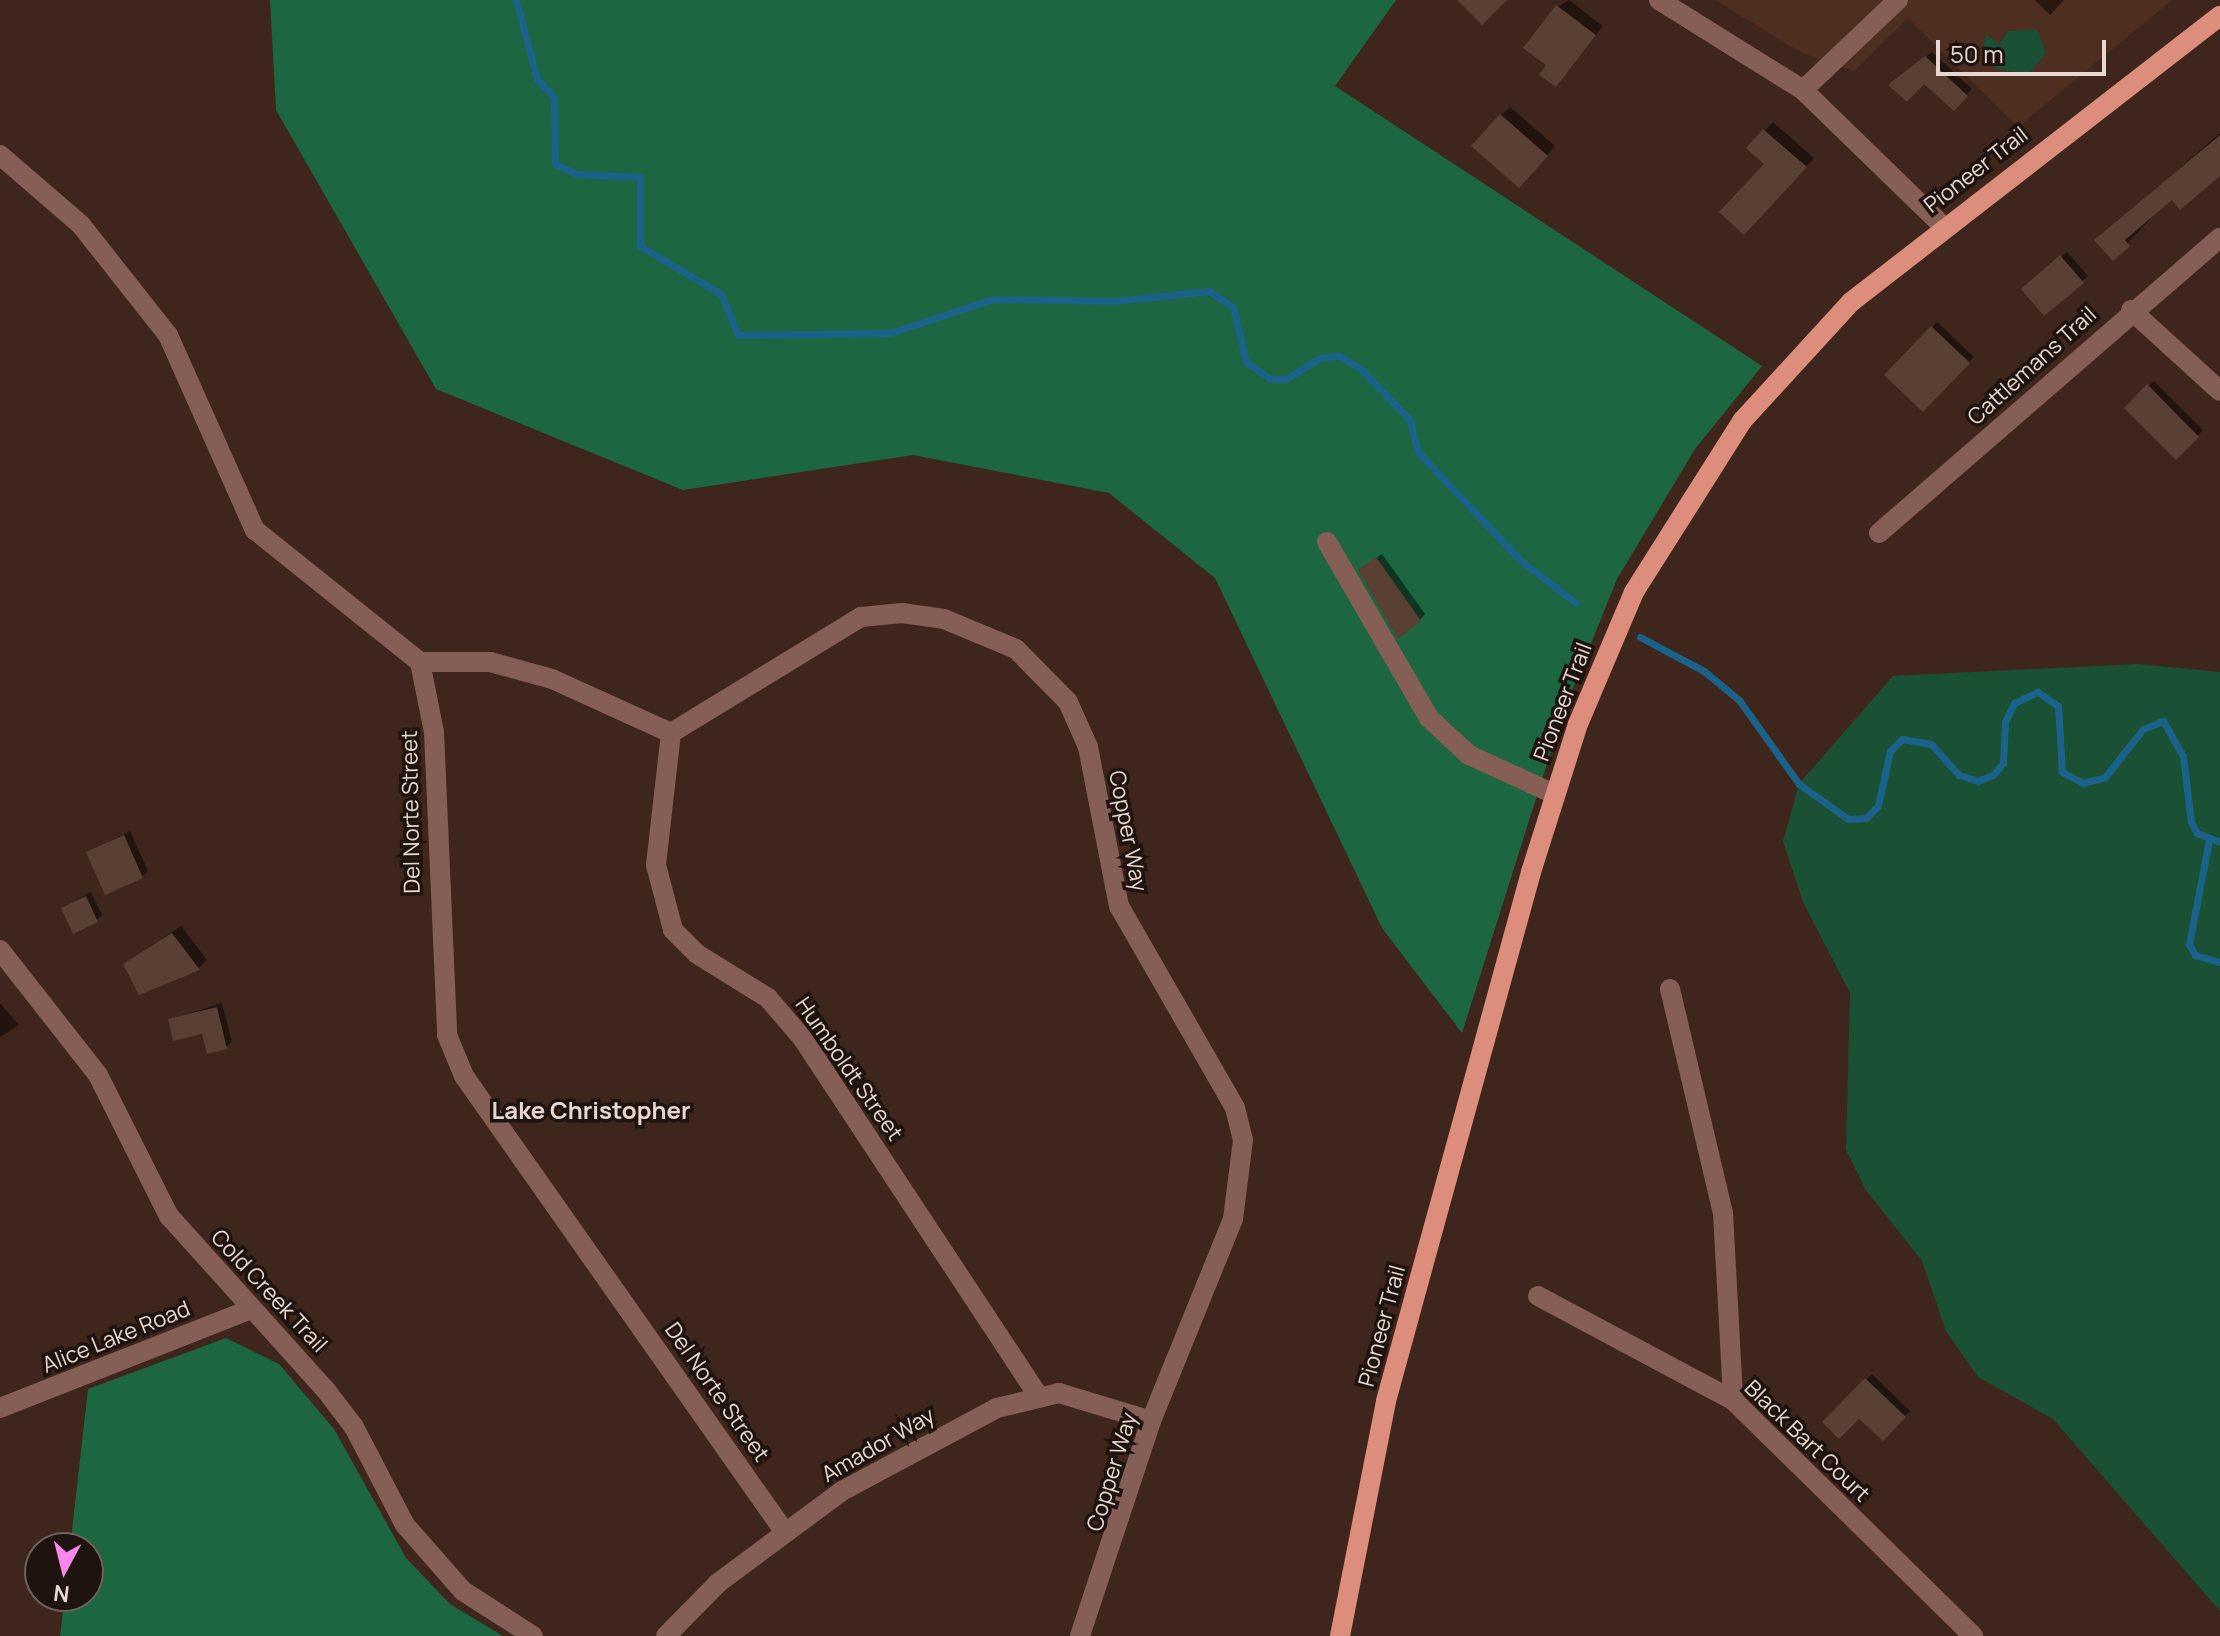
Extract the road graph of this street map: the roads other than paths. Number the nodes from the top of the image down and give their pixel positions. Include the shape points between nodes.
1 (1659, 0) edge
2 (1898, 0) edge
3 (2220, 16) edge
4 (1803, 90) junction
5 (0, 155) edge
6 (1943, 226) junction
7 (2220, 238) edge
8 (2131, 310) junction
9 (2220, 391) edge
10 (1879, 533) dead end
11 (1327, 542) dead end
12 (420, 662) junction
13 (671, 733) junction
14 (1554, 794) junction
15 (0, 950) edge
16 (1670, 989) dead end
17 (1538, 1296) dead end
18 (249, 1310) junction
19 (1037, 1394) junction
20 (1733, 1400) junction
21 (0, 1408) edge
22 (1151, 1421) junction
23 (784, 1531) junction
24 (533, 1636) edge
25 (666, 1636) edge
26 (1080, 1636) edge
27 (1340, 1636) edge
28 (1973, 1636) edge

1 - 4 street
2 - 4 street
3 - 6 main road, Pioneer Trail
4 - 6 street
5 - 12 street via 81,225 168,335 255,530
6 - 14 main road, Pioneer Trail via 1810,343 1695,487 1607,650
7 - 8 street, Cattlemans Trail
8 - 9 street
8 - 10 street, Cattlemans Trail
11 - 14 street via 1429,718 1469,755
12 - 13 street via 490,662 552,679
12 - 23 street, Del Norte Street via 434,732 447,1035 464,1076
13 - 19 street, Humboldt Street via 656,865 673,930 697,954 768,998 803,1039
13 - 22 street, Copper Way via 861,617 902,613 944,619 1016,649 1068,702 1088,747 1119,906 1235,1108 1243,1140 1233,1219
14 - 27 main road, Pioneer Trail via 1386,1401
15 - 18 street, Cold Creek Trail via 98,1075 169,1216
16 - 20 street via 1723,1213
17 - 20 street, Black Bart Court
18 - 21 street, Alice Lake Road
18 - 24 street, Cold Creek Trail via 354,1427 405,1525 434,1562
19 - 22 street, Amador Way via 1059,1393
19 - 23 street, Amador Way via 922,1444
20 - 28 street, Black Bart Court
22 - 26 street, Copper Way
23 - 25 street, Amador Way

